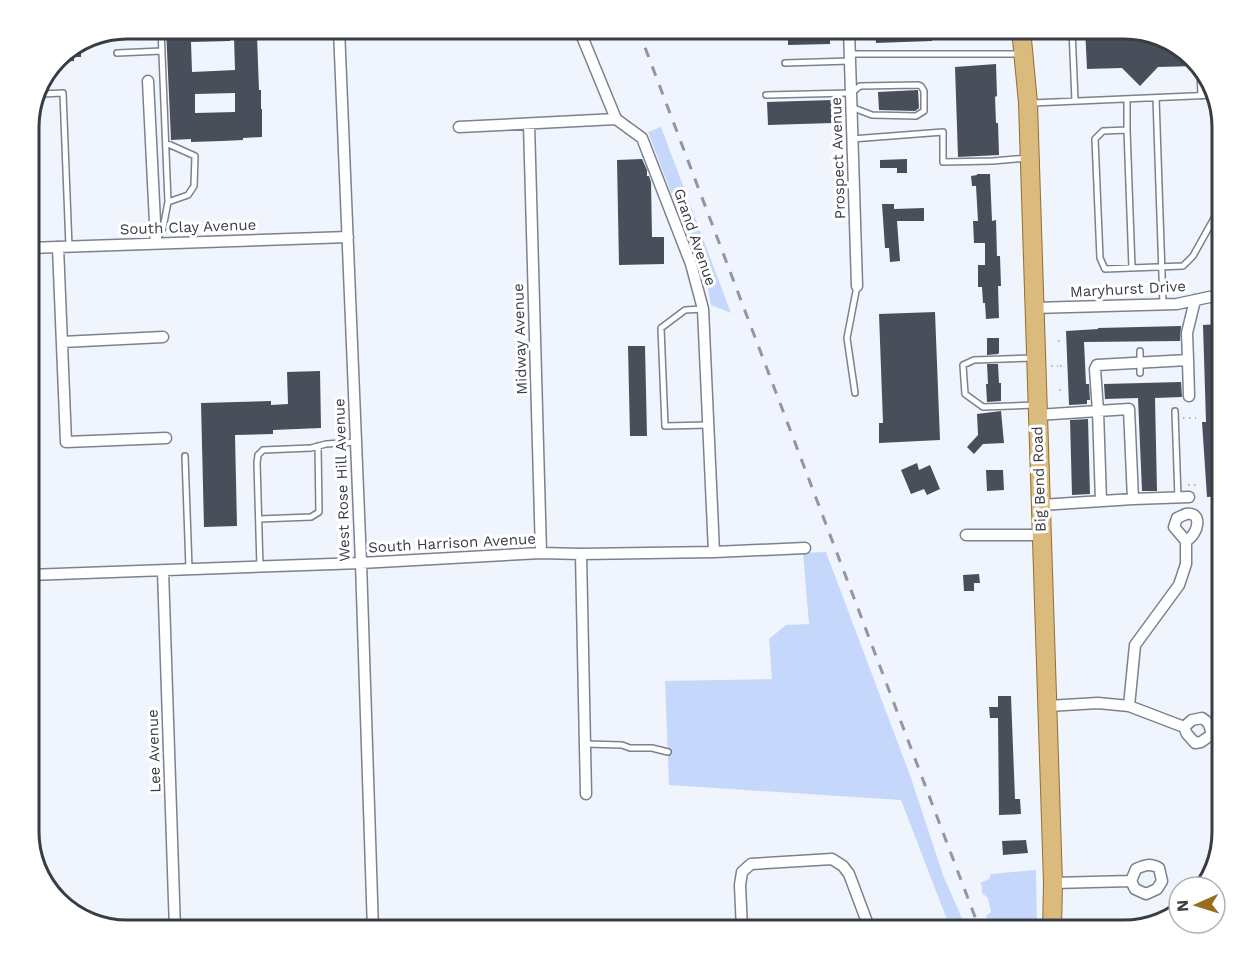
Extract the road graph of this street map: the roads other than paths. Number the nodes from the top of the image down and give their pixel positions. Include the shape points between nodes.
1 (161, 39) edge
2 (339, 39) edge
3 (583, 39) edge
4 (849, 39) edge
5 (1022, 39) edge
6 (1072, 39) edge
7 (162, 51) junction
8 (117, 53) dead end
9 (1023, 54) junction
10 (849, 58) junction
11 (784, 63) dead end
12 (148, 81) dead end
13 (1201, 84) edge
14 (148, 93) junction
15 (164, 93) junction
16 (851, 93) junction
17 (46, 94) edge
18 (766, 95) dead end
19 (1201, 96) junction
20 (1206, 96) edge
21 (1156, 98) junction
22 (1127, 99) junction
23 (1075, 101) junction
24 (1028, 104) junction
25 (851, 107) junction
26 (616, 119) junction
27 (529, 124) junction
28 (459, 127) dead end
29 (1127, 130) junction
30 (852, 139) junction
31 (166, 143) junction
32 (1029, 158) junction
33 (168, 202) junction
34 (1212, 222) edge
35 (348, 237) junction
36 (156, 243) junction
37 (64, 247) junction
38 (39, 248) edge
39 (1161, 267) junction
40 (1132, 268) junction
41 (857, 286) joint
42 (1212, 296) edge
43 (1195, 300) junction
44 (1163, 304) junction
45 (1033, 308) junction
46 (703, 309) junction
47 (164, 337) dead end
48 (62, 342) junction
49 (1188, 360) junction
50 (1042, 362) junction
51 (855, 393) dead end
52 (1189, 396) dead end
53 (1037, 410) junction
54 (1098, 411) junction
55 (1175, 411) dead end
56 (708, 425) junction
57 (166, 438) dead end
58 (356, 442) junction
59 (318, 446) junction
60 (185, 456) dead end
61 (1184, 498) joint
62 (1133, 499) junction
63 (1101, 501) junction
64 (1041, 505) junction
65 (259, 519) junction
66 (1041, 534) junction
67 (966, 535) dead end
68 (1186, 541) dead end
69 (805, 548) dead end
70 (714, 552) junction
71 (541, 553) junction
72 (581, 554) junction
73 (361, 563) junction
74 (260, 567) junction
75 (189, 570) junction
76 (163, 571) junction
77 (39, 575) edge
78 (1048, 706) junction
79 (1130, 706) junction
80 (1185, 727) dead end
81 (585, 744) junction
82 (668, 752) dead end
83 (586, 794) dead end
84 (1131, 881) dead end
85 (1053, 883) junction
86 (175, 920) edge
87 (373, 920) edge
88 (742, 920) edge
89 (866, 920) edge
90 (1052, 920) edge

1 - 7 lane
2 - 35 street, West Rose Hill Avenue
3 - 26 street
4 - 10 street, Prospect Avenue
5 - 9 main road, Big Bend Road
6 - 23 lane
7 - 8 lane
7 - 15 lane
9 - 10 lane
9 - 24 main road, Big Bend Road
10 - 11 lane
10 - 16 street, Prospect Avenue
12 - 14 street
13 - 19 lane
14 - 15 lane
14 - 36 street
15 - 31 lane
16 - 18 lane
16 - 25 street, Prospect Avenue
16 - 25 lane via 860,86 918,85 924,91 924,111 915,116 872,115
17 - 37 lane via 63,93
19 - 20 lane
19 - 21 lane
21 - 22 lane
21 - 39 lane
22 - 23 lane
22 - 29 lane
23 - 24 lane
24 - 32 main road, Big Bend Road
25 - 30 street, Prospect Avenue
26 - 27 street
26 - 46 street, Grand Avenue via 642,138 691,264
27 - 28 street
27 - 71 street, Midway Avenue
29 - 40 lane
29 - 40 lane via 1103,131 1095,139 1100,258 1105,269
30 - 32 lane via 944,132 943,162
30 - 41 street, Prospect Avenue
31 - 33 lane
31 - 33 lane via 195,156 195,186 188,195
32 - 45 main road, Big Bend Road
33 - 36 lane
34 - 39 lane via 1183,266
35 - 36 street, South Clay Avenue
35 - 58 street, West Rose Hill Avenue
36 - 37 street, South Clay Avenue
37 - 38 street, South Clay Avenue
37 - 48 street
39 - 40 lane
39 - 44 lane
41 - 51 lane via 847,338
42 - 43 street, Maryhurst Drive
43 - 44 street, Maryhurst Drive
43 - 49 street via 1188,333
44 - 45 street, Maryhurst Drive
45 - 50 main road, Big Bend Road
46 - 56 street, Grand Avenue
46 - 56 lane via 685,310 661,328 665,426
47 - 48 street
48 - 57 street via 66,442
49 - 52 street
49 - 54 street via 1097,365
50 - 53 main road, Big Bend Road
50 - 53 lane via 974,360 963,365 965,394 983,407
53 - 54 street
53 - 64 main road, Big Bend Road
54 - 62 street via 1130,409
54 - 63 street
55 - 61 lane
56 - 70 street, Grand Avenue
58 - 59 lane
58 - 73 street, West Rose Hill Avenue
59 - 65 lane via 263,450 258,455
59 - 65 lane via 319,512 311,517
60 - 75 lane
61 - 62 street
62 - 63 street
63 - 64 street
64 - 66 main road, Big Bend Road
65 - 74 lane
66 - 67 street
66 - 78 main road, Big Bend Road
68 - 79 street via 1186,564 1179,585 1135,645
69 - 70 street, South Harrison Avenue
70 - 72 street, South Harrison Avenue
71 - 72 street, South Harrison Avenue
71 - 73 street, South Harrison Avenue
72 - 81 street
73 - 74 street, South Harrison Avenue
73 - 87 street, West Rose Hill Avenue
74 - 75 street, South Harrison Avenue
75 - 76 street, South Harrison Avenue
76 - 77 street, South Harrison Avenue
76 - 86 street, Lee Avenue
78 - 79 street
78 - 85 main road, Big Bend Road
79 - 80 street
81 - 82 lane
81 - 83 street
84 - 85 street
85 - 90 main road, Big Bend Road
88 - 89 street via 742,872 751,864 832,860 849,874

